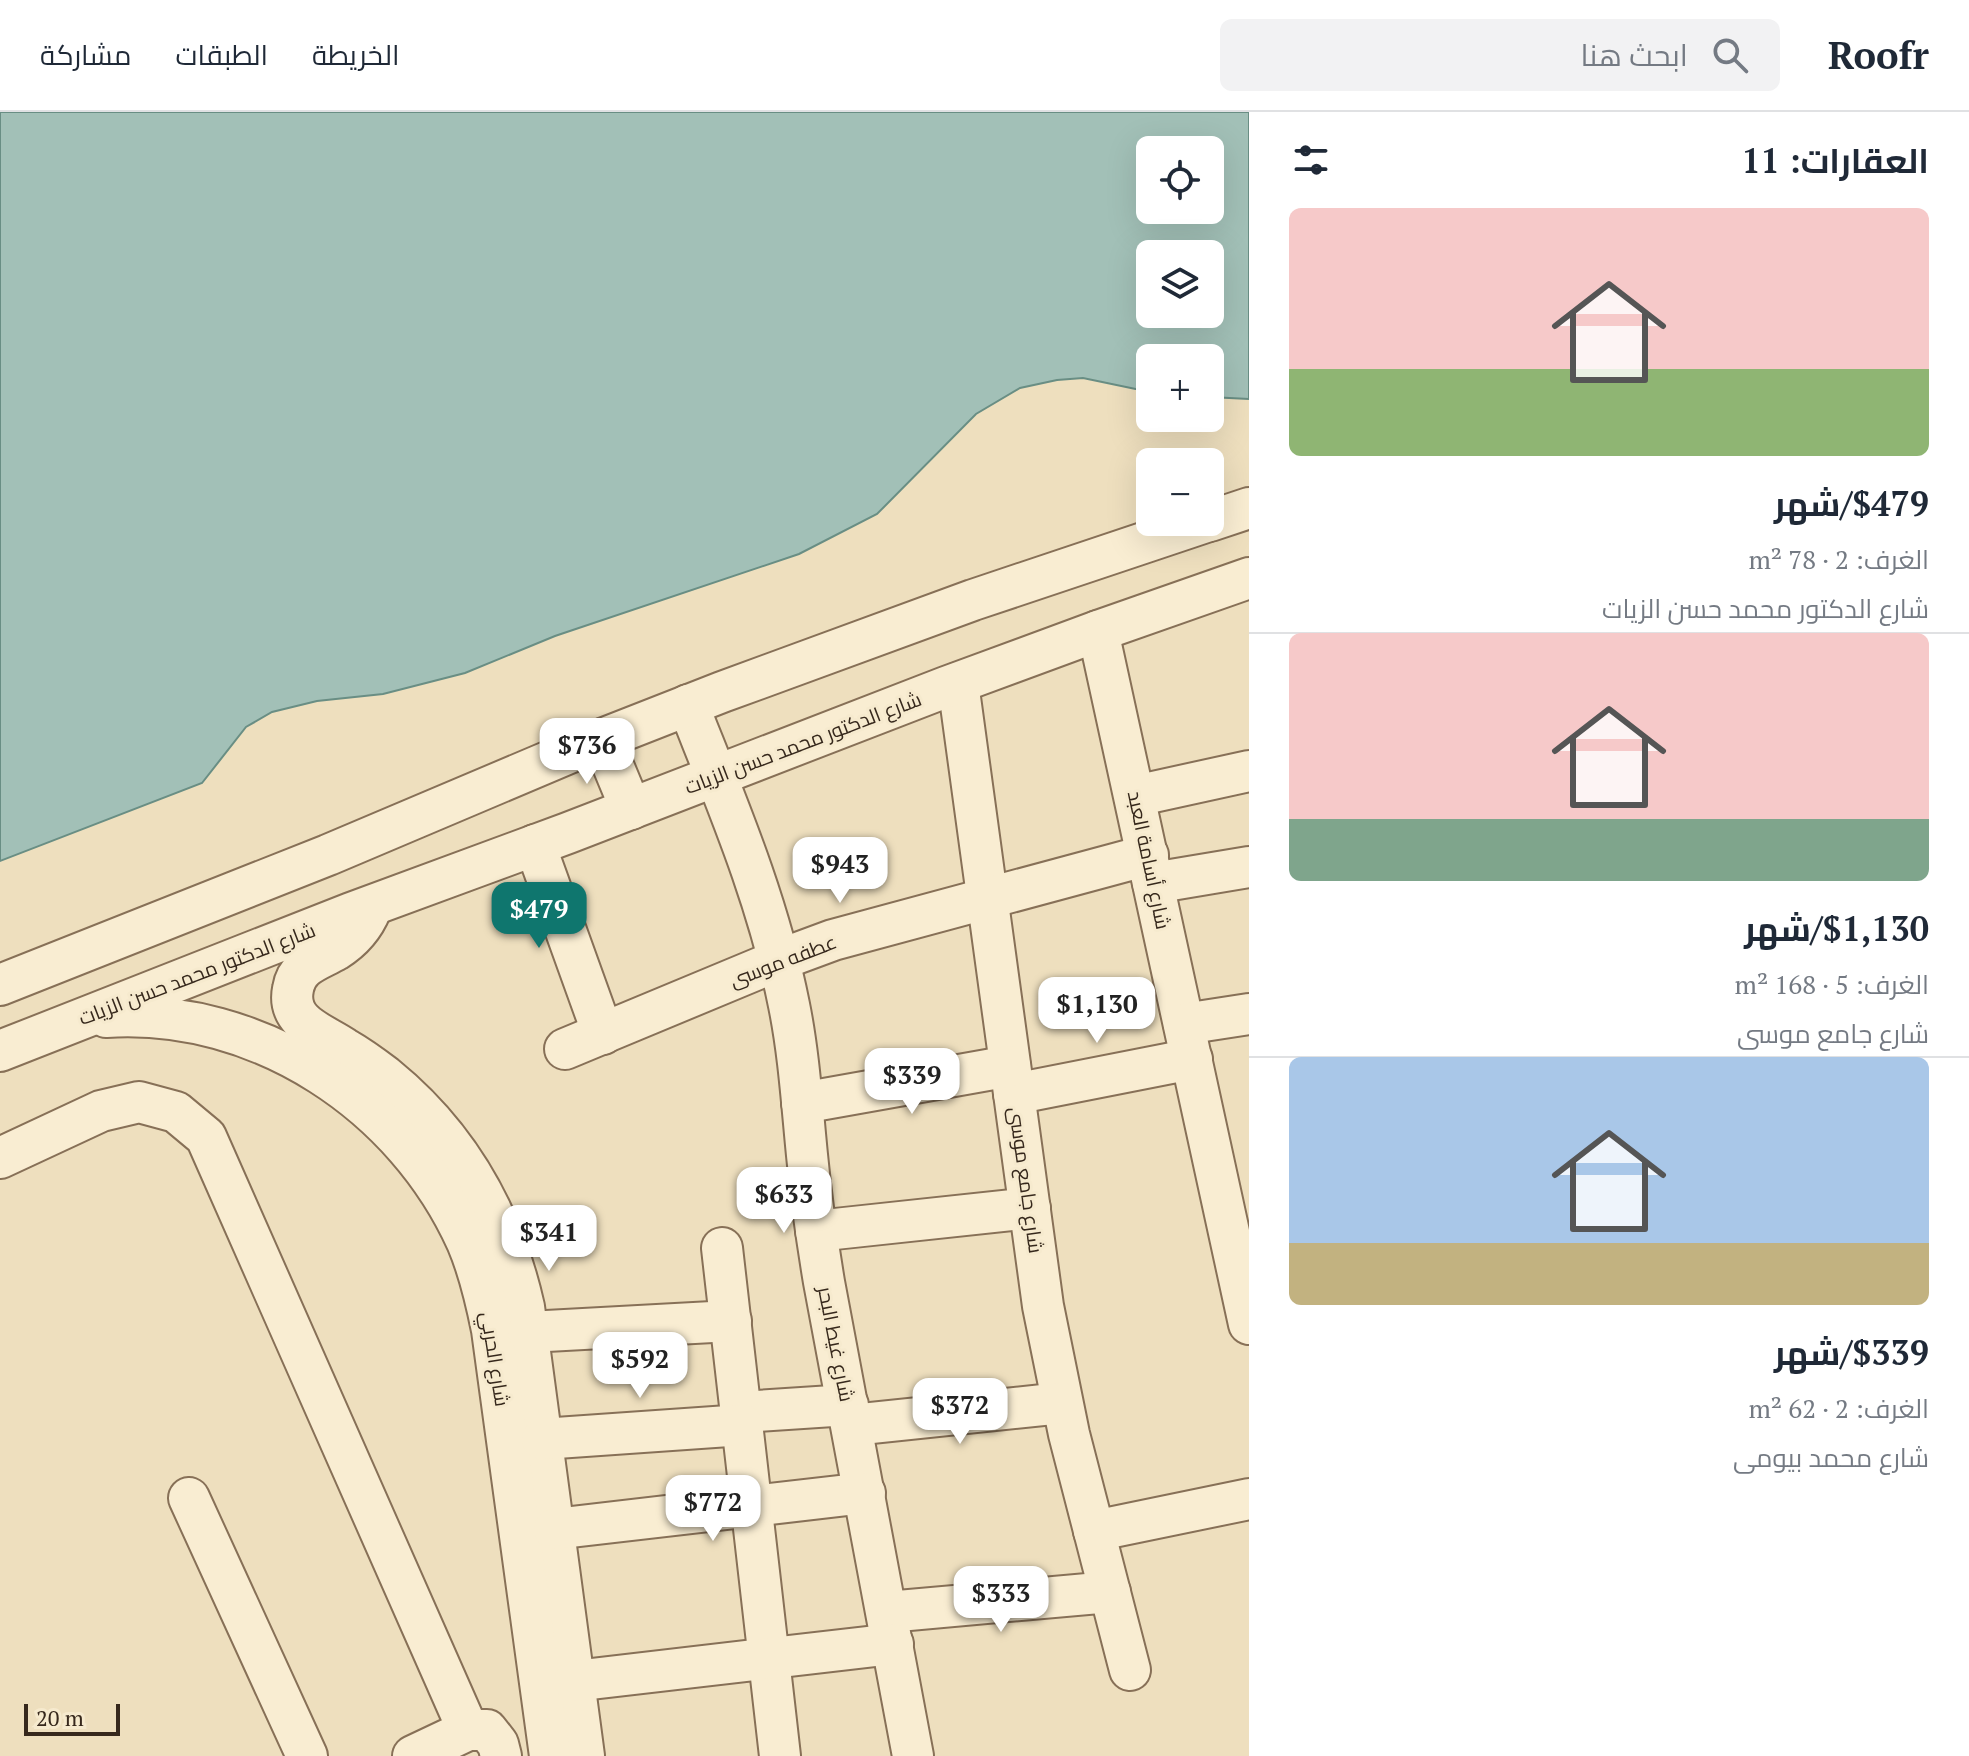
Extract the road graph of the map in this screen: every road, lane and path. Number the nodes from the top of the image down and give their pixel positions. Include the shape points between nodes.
1 (1249, 508) edge
2 (1224, 516) edge
3 (1164, 536) edge
4 (1249, 578) edge
5 (1098, 631) junction
6 (958, 683) junction
7 (688, 705) junction
8 (602, 739) junction
9 (1249, 771) edge
10 (716, 776) junction
11 (1135, 796) junction
12 (631, 809) junction
13 (535, 845) junction
14 (1249, 867) edge
15 (1151, 869) junction
16 (987, 899) junction
17 (372, 905) junction
18 (779, 960) junction
19 (0, 985) edge
20 (1249, 1014) edge
21 (86, 1018) junction
22 (603, 1034) junction
23 (1188, 1041) junction
24 (565, 1049) dead end
25 (0, 1051) edge
26 (1012, 1080) junction
27 (802, 1103) junction
28 (0, 1158) edge
29 (454, 1179) junction
30 (1030, 1208) junction
31 (816, 1231) junction
32 (722, 1248) dead end
33 (731, 1321) junction
34 (1249, 1324) edge
35 (528, 1332) junction
36 (1062, 1403) junction
37 (850, 1415) junction
38 (742, 1419) junction
39 (542, 1439) junction
40 (865, 1493) junction
41 (189, 1498) dead end
42 (1249, 1499) edge
43 (752, 1506) junction
44 (554, 1529) junction
45 (1094, 1531) junction
46 (1110, 1592) junction
47 (890, 1628) junction
48 (770, 1659) junction
49 (1130, 1670) dead end
50 (574, 1681) junction
51 (468, 1730) junction
52 (307, 1756) edge
53 (413, 1756) edge
54 (501, 1756) edge
55 (550, 1756) edge
56 (584, 1756) edge
57 (780, 1756) edge
58 (913, 1756) edge

1 - 2 street
3 - 7 street
4 - 5 street, شارع الدكتور محمد حسن الزيات
5 - 6 street, شارع الدكتور محمد حسن الزيات
5 - 11 street, شارع أسامة العبد
6 - 10 street, شارع الدكتور محمد حسن الزيات
6 - 16 street, شارع جامع موسى
7 - 8 street
7 - 10 street, شارع غيط البحر
8 - 12 street
8 - 19 street
9 - 11 street
10 - 12 street, شارع الدكتور محمد حسن الزيات
10 - 18 street, شارع غيط البحر via 752,868
11 - 15 street, شارع أسامة العبد
12 - 13 street, شارع الدكتور محمد حسن الزيات
13 - 17 street, شارع الدكتور محمد حسن الزيات
13 - 22 street
14 - 15 street, عطفه موسى
15 - 16 street, عطفه موسى
15 - 23 street, شارع أسامة العبد
16 - 18 street, عطفه موسى
16 - 26 street, شارع جامع موسى
17 - 21 street, شارع الدكتور محمد حسن الزيات
17 - 29 street, شارع الحربي via 354,935 297,975 294,1010 309,1029 384,1075 438,1128
18 - 22 street, عطفه موسى
18 - 27 street, شارع غيط البحر
20 - 23 street
21 - 25 street, شارع الدكتور محمد حسن الزيات
21 - 29 street, شارع الحربي via 195,1023 273,1048 322,1074
22 - 24 street, عطفه موسى
23 - 26 street
23 - 34 street, شارع أسامة العبد
26 - 27 street
26 - 30 street, شارع جامع موسى
27 - 31 street, شارع غيط البحر
28 - 51 street via 101,1111 139,1102 176,1112 206,1137
29 - 35 street, شارع الحربي via 493,1213 512,1259
29 - 55 street, شارع الحربي via 453,1215 472,1257 492,1330
30 - 31 street
30 - 36 street, شارع جامع موسى
31 - 37 street, شارع غيط البحر
32 - 33 street
33 - 35 street
33 - 38 street
35 - 39 street, شارع الحربي
36 - 37 street
36 - 45 street, شارع جامع موسى
37 - 38 street
37 - 40 street, شارع غيط البحر
38 - 39 street
38 - 43 street
39 - 44 street, شارع الحربي
40 - 43 street
40 - 47 street, شارع غيط البحر
41 - 52 street
42 - 45 street
43 - 44 street
43 - 48 street
44 - 50 street, شارع الحربي
45 - 46 street, شارع جامع موسى
46 - 47 street
46 - 49 street, شارع جامع موسى
47 - 48 street
47 - 58 street, شارع غيط البحر
48 - 50 street
48 - 57 street
50 - 56 street, شارع الحربي
51 - 53 street
51 - 54 street via 487,1730

